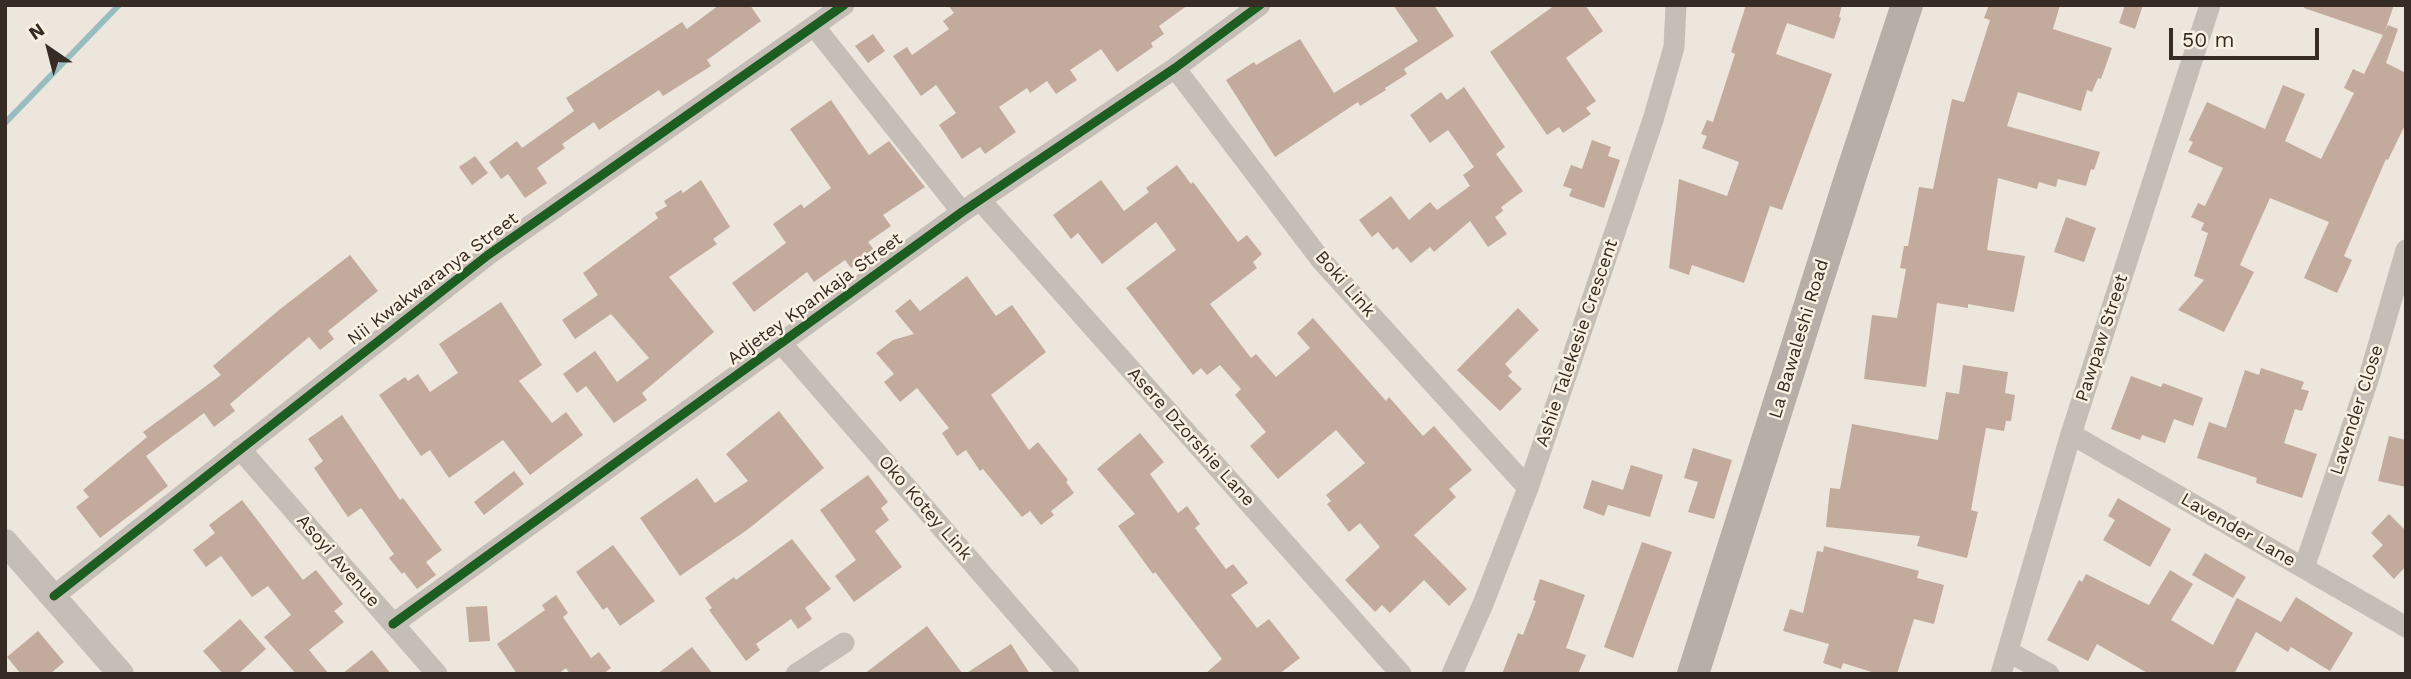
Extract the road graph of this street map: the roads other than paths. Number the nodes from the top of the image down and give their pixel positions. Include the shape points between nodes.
1 (844, 5) edge
2 (1259, 5) edge
3 (1676, 5) edge
4 (1907, 5) edge
5 (2210, 5) edge
6 (814, 26) junction
7 (1175, 68) junction
8 (980, 200) junction
9 (962, 212) junction
10 (2406, 250) edge
11 (781, 343) junction
12 (2071, 434) junction
13 (240, 449) junction
14 (1528, 488) junction
15 (5, 542) edge
16 (2304, 569) junction
17 (54, 596) junction
18 (393, 624) junction
19 (2406, 627) edge
20 (844, 643) dead end
21 (2009, 652) junction
22 (115, 672) edge
23 (437, 674) edge
24 (796, 674) edge
25 (1069, 674) edge
26 (1401, 674) edge
27 (1452, 674) edge
28 (1693, 674) edge
29 (2001, 674) edge
30 (2049, 674) edge

1 - 6 street, Nii Kwakwaranya Street
2 - 7 street, Adjetey Kpankaja Street
3 - 14 street, Ashie Talekesie Crescent via 1674,47 1653,120
4 - 28 main road, La Bawaleshi Road
5 - 12 street, Pawpaw Street
6 - 9 street
6 - 13 street, Nii Kwakwaranya Street via 488,255
7 - 8 street, Adjetey Kpankaja Street
7 - 14 street, Boki Link via 1321,260
8 - 9 street, Adjetey Kpankaja Street
8 - 26 street, Asere Dzorshie Lane
9 - 11 street, Adjetey Kpankaja Street
10 - 16 street, Lavender Close
11 - 18 street, Adjetey Kpankaja Street
11 - 25 street, Oko Kotey Link
12 - 16 street, Lavender Lane
12 - 21 street, Pawpaw Street
13 - 17 street, Nii Kwakwaranya Street
13 - 18 street, Asoyi Avenue
14 - 27 street, Ashie Talekesie Crescent
15 - 17 street
16 - 19 street, Lavender Lane
17 - 22 street
18 - 23 street, Asoyi Avenue
20 - 24 street
21 - 29 street, Pawpaw Street
21 - 30 street

